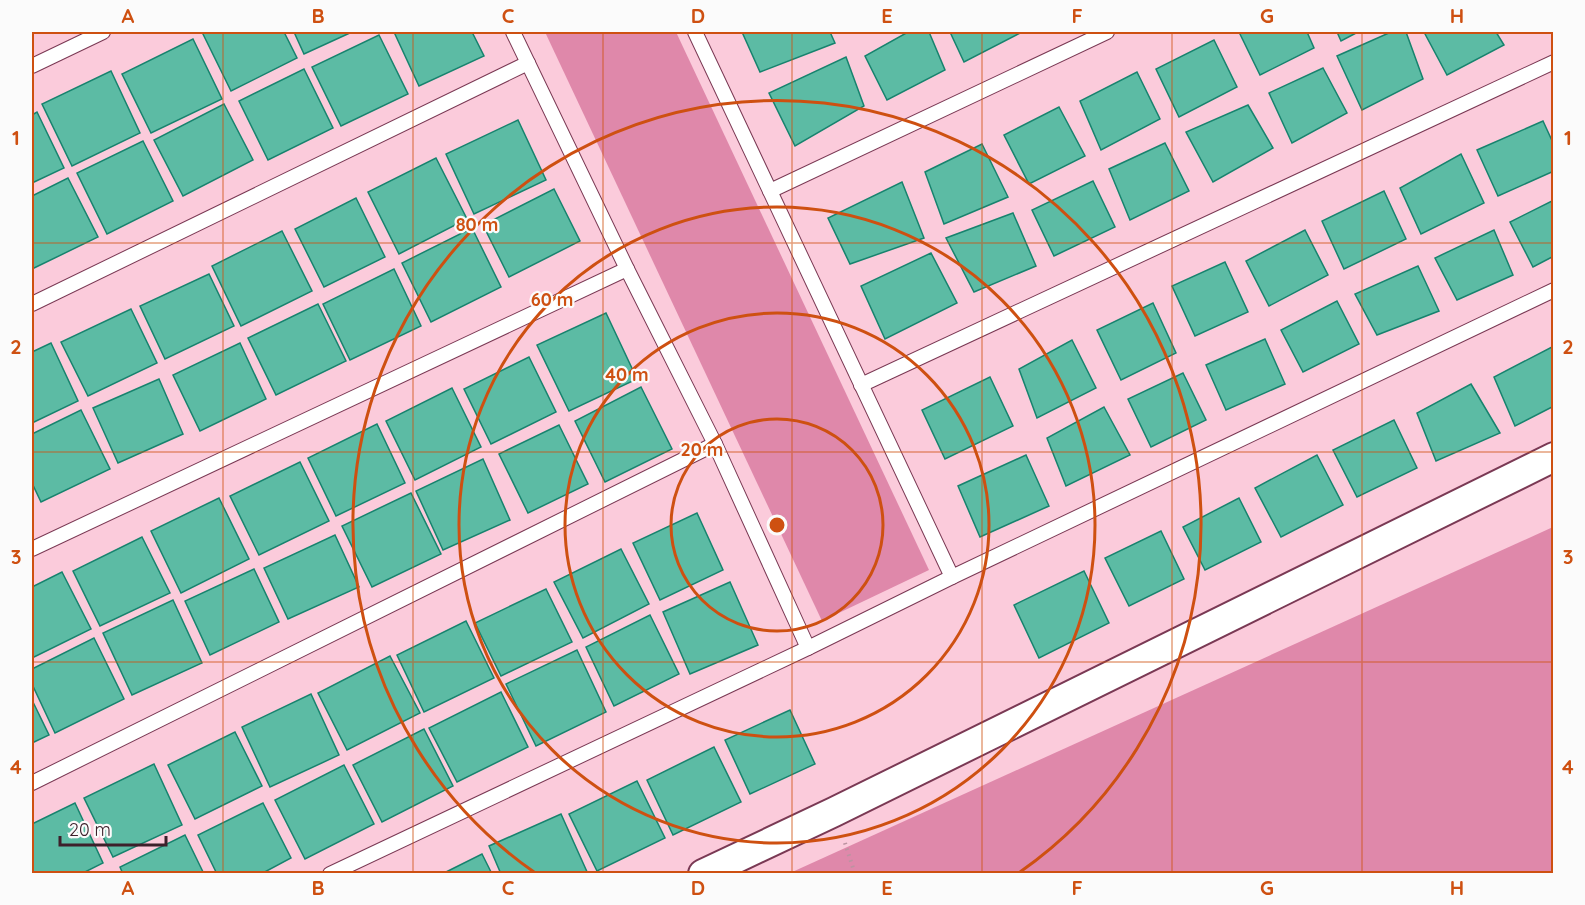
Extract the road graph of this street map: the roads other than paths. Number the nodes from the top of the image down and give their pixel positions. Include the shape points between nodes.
1 (103, 32) edge
2 (513, 32) edge
3 (695, 32) edge
4 (1107, 32) edge
5 (1554, 62) edge
6 (528, 63) junction
7 (32, 66) edge
8 (770, 191) junction
9 (627, 268) junction
10 (1554, 290) edge
11 (32, 304) edge
12 (861, 385) junction
13 (715, 444) junction
14 (1554, 458) edge
15 (32, 549) edge
16 (952, 577) junction
17 (807, 648) junction
18 (32, 783) edge
19 (330, 873) edge
20 (703, 873) edge

1 - 7 lane
2 - 6 lane
3 - 8 lane
4 - 8 lane
5 - 12 lane
6 - 9 lane
6 - 11 lane
8 - 12 lane
9 - 13 lane
9 - 15 lane
10 - 16 lane
12 - 16 lane
13 - 17 lane
13 - 18 lane
14 - 20 street
16 - 17 lane
17 - 19 lane

